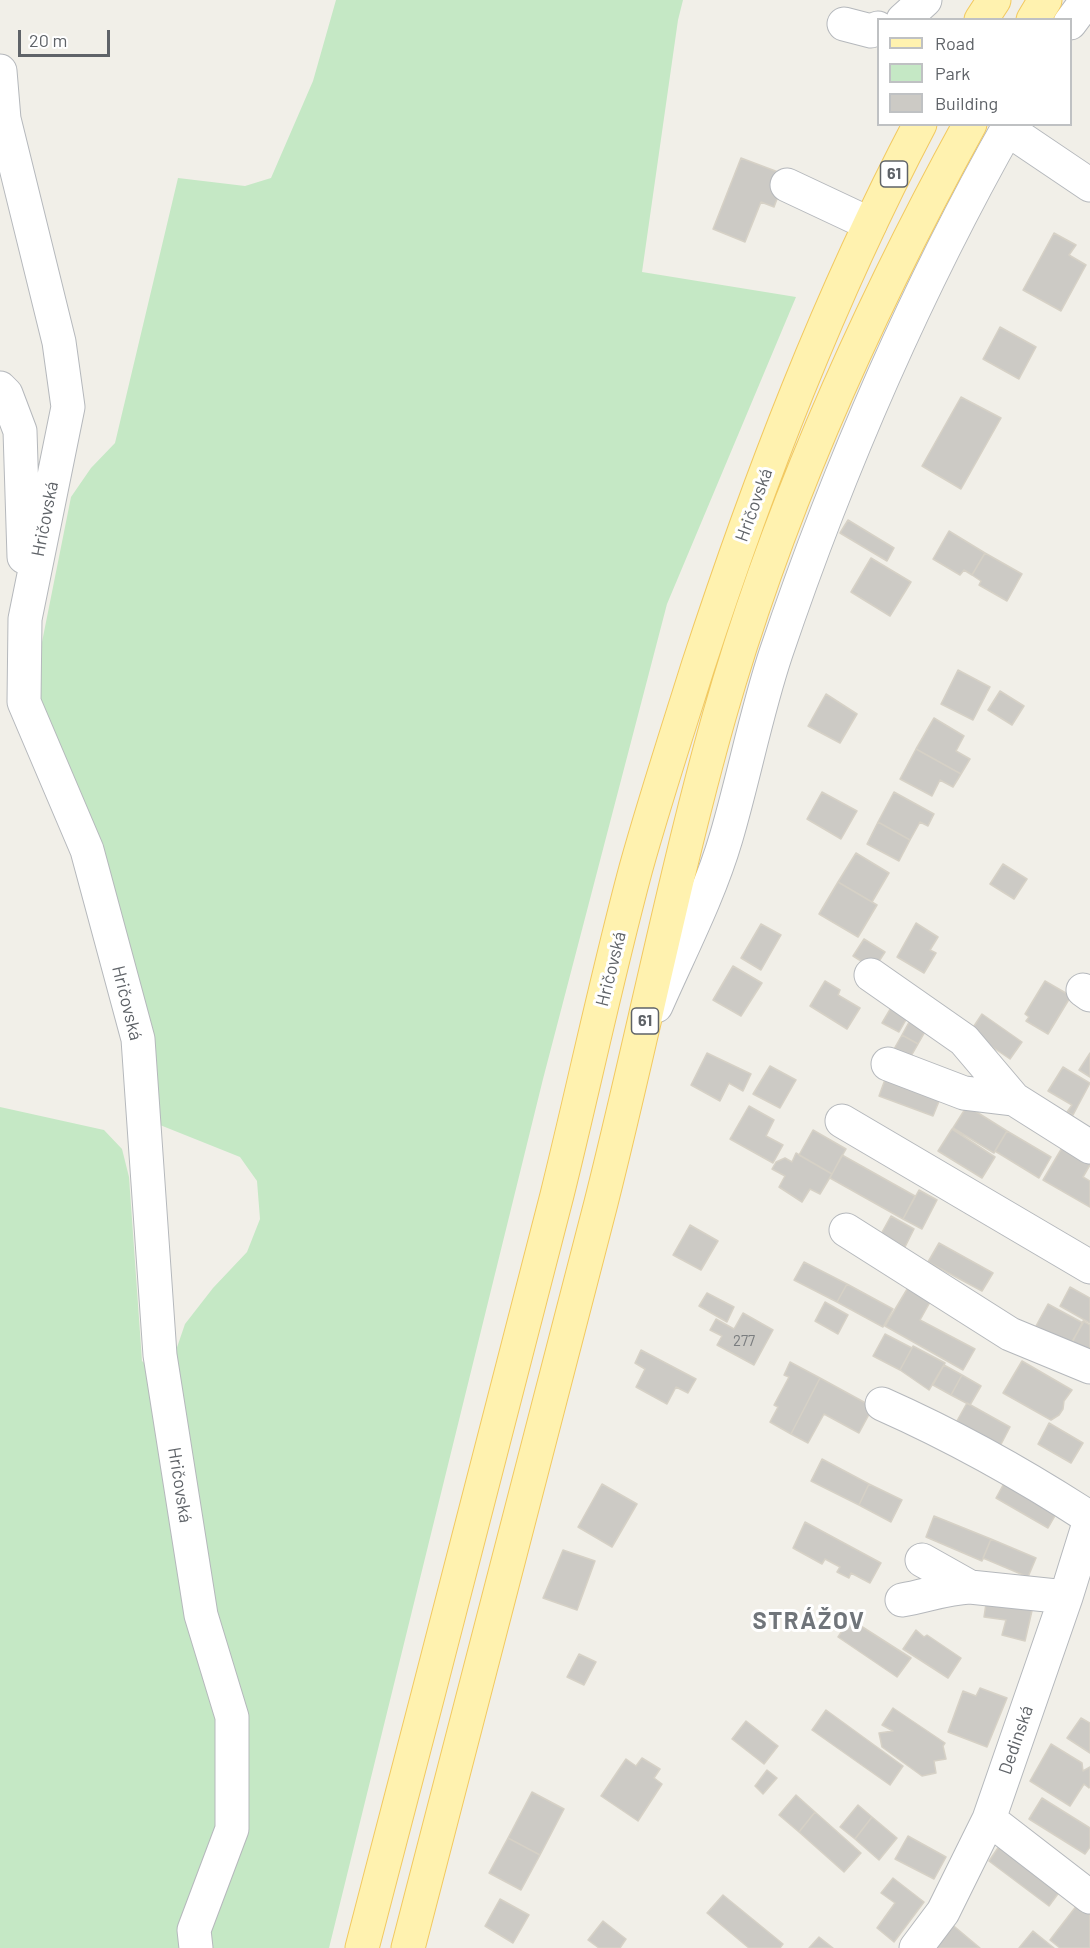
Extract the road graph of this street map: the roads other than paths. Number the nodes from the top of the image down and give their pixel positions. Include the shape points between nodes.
1 (925, 0) edge
2 (994, 0) edge
3 (1045, 0) edge
4 (1087, 0) edge
5 (905, 18) edge
6 (982, 18) edge
7 (1034, 18) edge
8 (1072, 22) edge
9 (844, 24) dead end
10 (877, 29) edge
11 (0, 71) edge
12 (919, 126) edge
13 (969, 126) edge
14 (1009, 127) edge
15 (787, 185) dead end
16 (1090, 185) edge
17 (870, 224) junction
18 (0, 388) edge
19 (25, 619) junction
20 (871, 975) dead end
21 (640, 1042) junction
22 (888, 1064) dead end
23 (1014, 1099) junction
24 (842, 1121) dead end
25 (1090, 1147) edge
26 (846, 1230) dead end
27 (1090, 1267) edge
28 (1090, 1367) edge
29 (882, 1404) dead end
30 (1090, 1519) edge
31 (922, 1560) dead end
32 (1077, 1582) edge
33 (970, 1587) junction
34 (903, 1600) dead end
35 (989, 1819) junction
36 (1090, 1898) edge
37 (196, 1948) edge
38 (362, 1948) edge
39 (408, 1948) edge
40 (916, 1948) edge

1 - 5 street
2 - 6 main road
3 - 7 main road
4 - 8 street
9 - 10 street via 871,31
11 - 19 street, Hričovská via 4,119 59,342 68,407
12 - 17 main road, Hričovská / 61
13 - 21 main road, Hričovská / 61 via 905,243 853,352 802,473 758,595 713,738
14 - 16 street
14 - 21 street, Hričovská via 953,229 859,431 776,655 726,839
15 - 17 street
17 - 38 main road, Hričovská / 61 via 814,351 725,584 636,868 556,1196
18 - 19 street via 20,431
19 - 37 street, Hričovská via 24,702 87,850 138,1039 160,1355 201,1615 232,1717 232,1829 194,1930
20 - 23 street via 964,1040
21 - 39 main road, Hričovská / 61
22 - 23 street via 964,1093
23 - 25 street
24 - 27 street
26 - 28 street via 1010,1334
29 - 30 street via 930,1425 1047,1490
30 - 32 street, Dedinská
31 - 33 street
32 - 33 street
32 - 35 street, Dedinská
33 - 34 street
35 - 36 street
35 - 40 street, Dedinská via 943,1912

